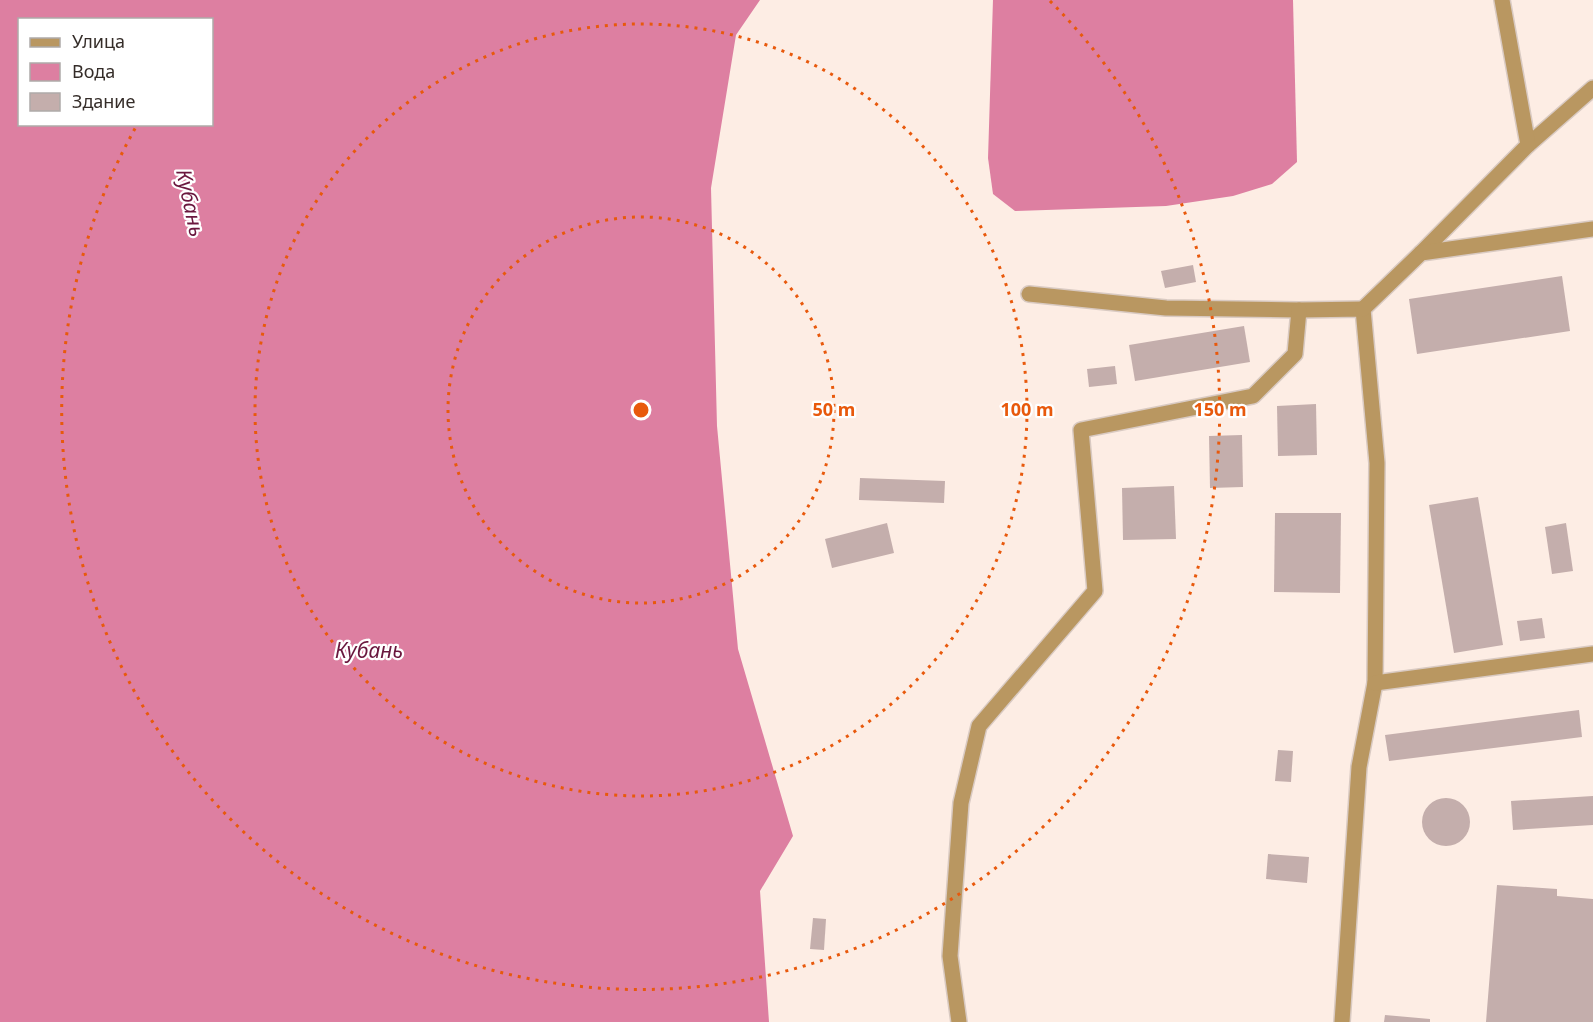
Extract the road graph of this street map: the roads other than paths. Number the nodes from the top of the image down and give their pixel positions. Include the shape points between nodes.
1 (1502, 0) edge
2 (1593, 88) edge
3 (1528, 146) junction
4 (1593, 229) edge
5 (1421, 253) junction
6 (1029, 294) dead end
7 (1363, 309) junction
8 (1299, 310) junction
9 (1593, 654) edge
10 (1375, 683) junction
11 (958, 1022) edge
12 (1342, 1022) edge

1 - 3 lane
2 - 3 lane
3 - 5 lane
4 - 5 lane
5 - 7 lane
6 - 8 lane via 1166,308
7 - 8 lane
7 - 10 lane via 1377,463
8 - 11 lane via 1295,354 1253,396 1080,430 1095,591 979,726 961,802 950,956
9 - 10 lane
10 - 12 lane via 1359,767

